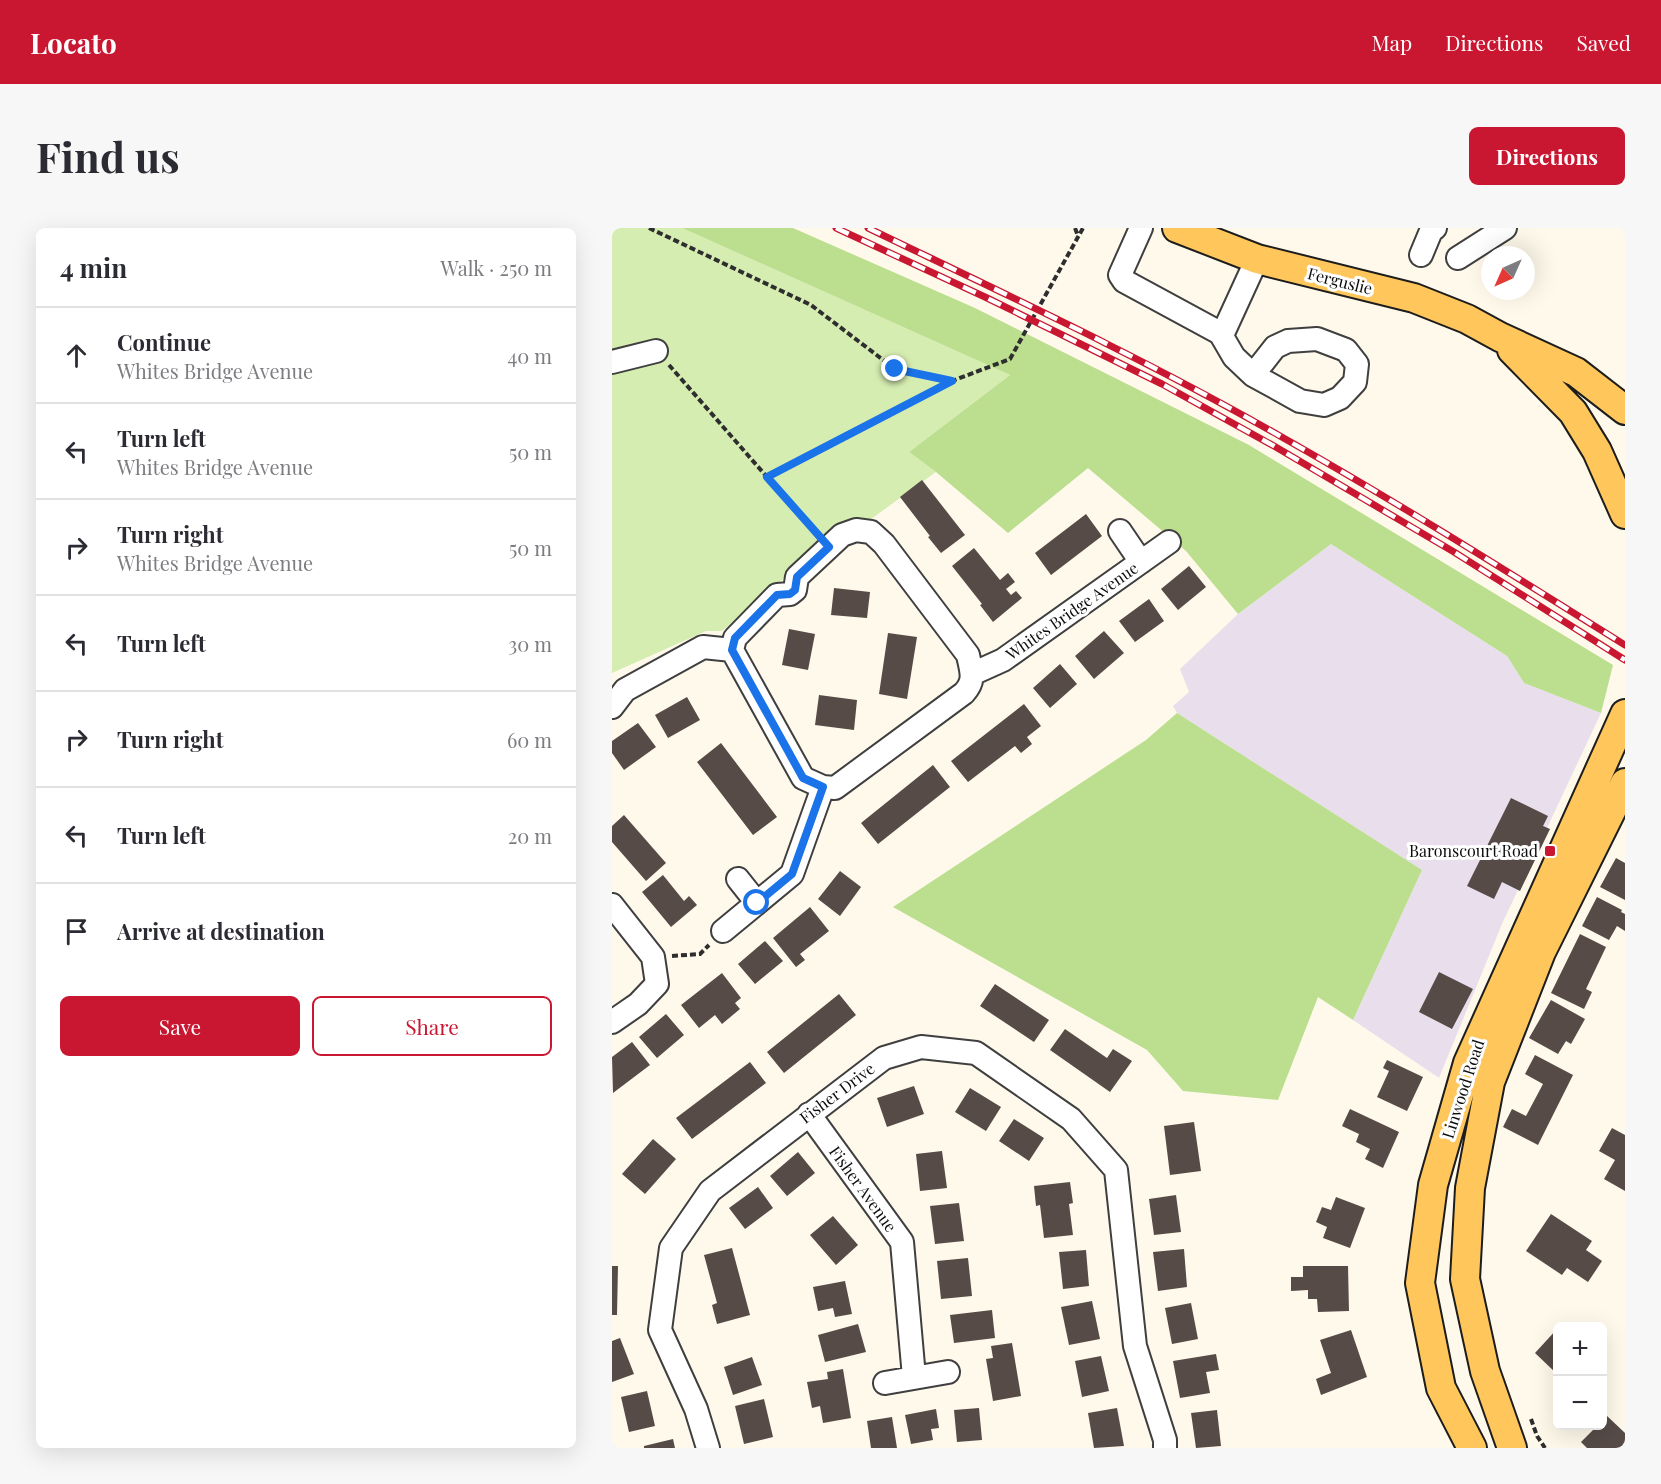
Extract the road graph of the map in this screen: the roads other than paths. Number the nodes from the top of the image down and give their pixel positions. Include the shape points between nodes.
1 (1141, 228) edge
2 (1505, 228) edge
3 (1182, 229) edge
4 (1427, 229) edge
5 (1421, 255) dead end
6 (1458, 258) dead end
7 (1257, 259) junction
8 (1220, 333) junction
9 (1500, 338) junction
10 (656, 351) road end
11 (612, 362) edge
12 (1253, 375) dead end
13 (1625, 410) edge
14 (1625, 514) edge
15 (1120, 531) dead end
16 (1169, 542) dead end
17 (1141, 562) junction
18 (732, 650) junction
19 (972, 674) junction
20 (612, 707) edge
21 (1625, 714) edge
22 (1599, 770) junction
23 (1624, 786) edge
24 (823, 787) junction
25 (738, 879) dead end
26 (757, 903) junction
27 (612, 905) edge
28 (723, 931) road end
29 (612, 1022) edge
30 (809, 1114) junction
31 (948, 1372) dead end
32 (914, 1377) junction
33 (885, 1383) dead end
34 (708, 1448) edge
35 (1165, 1448) edge
36 (1472, 1448) edge
37 (1512, 1448) edge

1 - 8 street via 1120,275 1124,281
2 - 6 street
3 - 7 main road, Ferguslie
4 - 5 street
7 - 8 street
7 - 9 main road, Ferguslie via 1414,298 1467,319
8 - 12 street via 1234,357
9 - 13 main road, Ferguslie via 1576,372
9 - 14 main road, Ferguslie via 1573,412 1597,451
10 - 11 street
15 - 17 street
16 - 17 street, Whites Bridge Avenue
17 - 19 street, Whites Bridge Avenue via 1003,660
18 - 19 street via 735,638 757,614 777,595 795,590 797,577 843,535 856,530 871,532 884,544 968,655
18 - 20 street via 703,647 625,690
18 - 24 street via 803,778
19 - 24 street via 971,686 964,693 835,788
21 - 22 main road, Linwood Road
22 - 23 street
22 - 36 main road, Linwood Road via 1468,1063 1433,1185 1420,1283 1441,1388
23 - 37 main road, Linwood Road via 1541,952 1490,1082 1470,1188 1466,1279 1485,1371
24 - 26 street via 792,874
25 - 26 street
26 - 28 street
27 - 29 street via 653,957 657,984 638,1004
30 - 32 street, Fisher Avenue via 902,1242
30 - 34 street, Fisher Drive via 710,1191 671,1248 660,1330 696,1409
30 - 35 street, Fisher Drive via 884,1058 921,1047 975,1053 1071,1119 1116,1170 1135,1346
31 - 32 street
32 - 33 street

